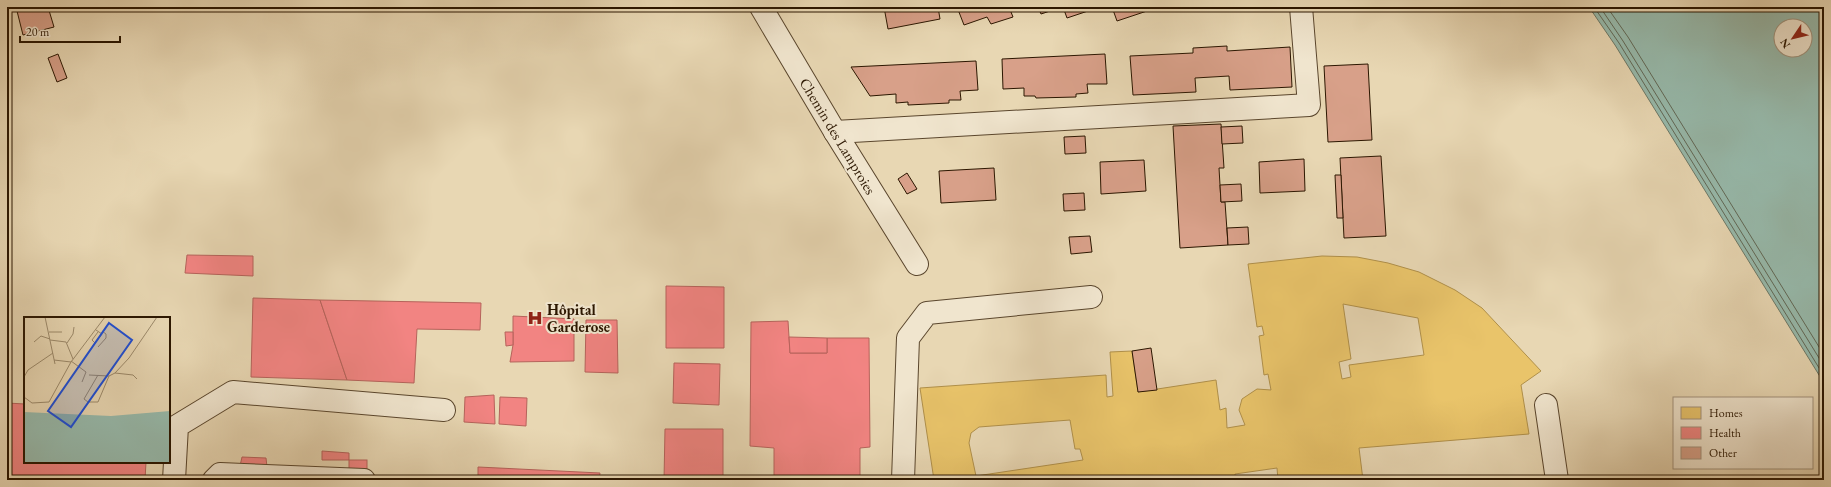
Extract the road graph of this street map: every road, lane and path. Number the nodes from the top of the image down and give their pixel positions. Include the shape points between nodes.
1 (761, 7) edge
2 (1301, 9) edge
3 (835, 132) junction
4 (917, 264) dead end
5 (1090, 296) dead end
6 (1546, 405) dead end
7 (444, 410) dead end
8 (174, 480) edge
9 (214, 480) edge
10 (364, 480) edge
11 (903, 480) edge
12 (1557, 480) edge

1 - 3 street, Chemin des Lamproies
2 - 3 street via 1309,105
3 - 4 street, Chemin des Lamproies
5 - 11 street via 927,313 908,338
6 - 12 street
7 - 8 street via 233,392 177,426
9 - 10 street via 220,474

